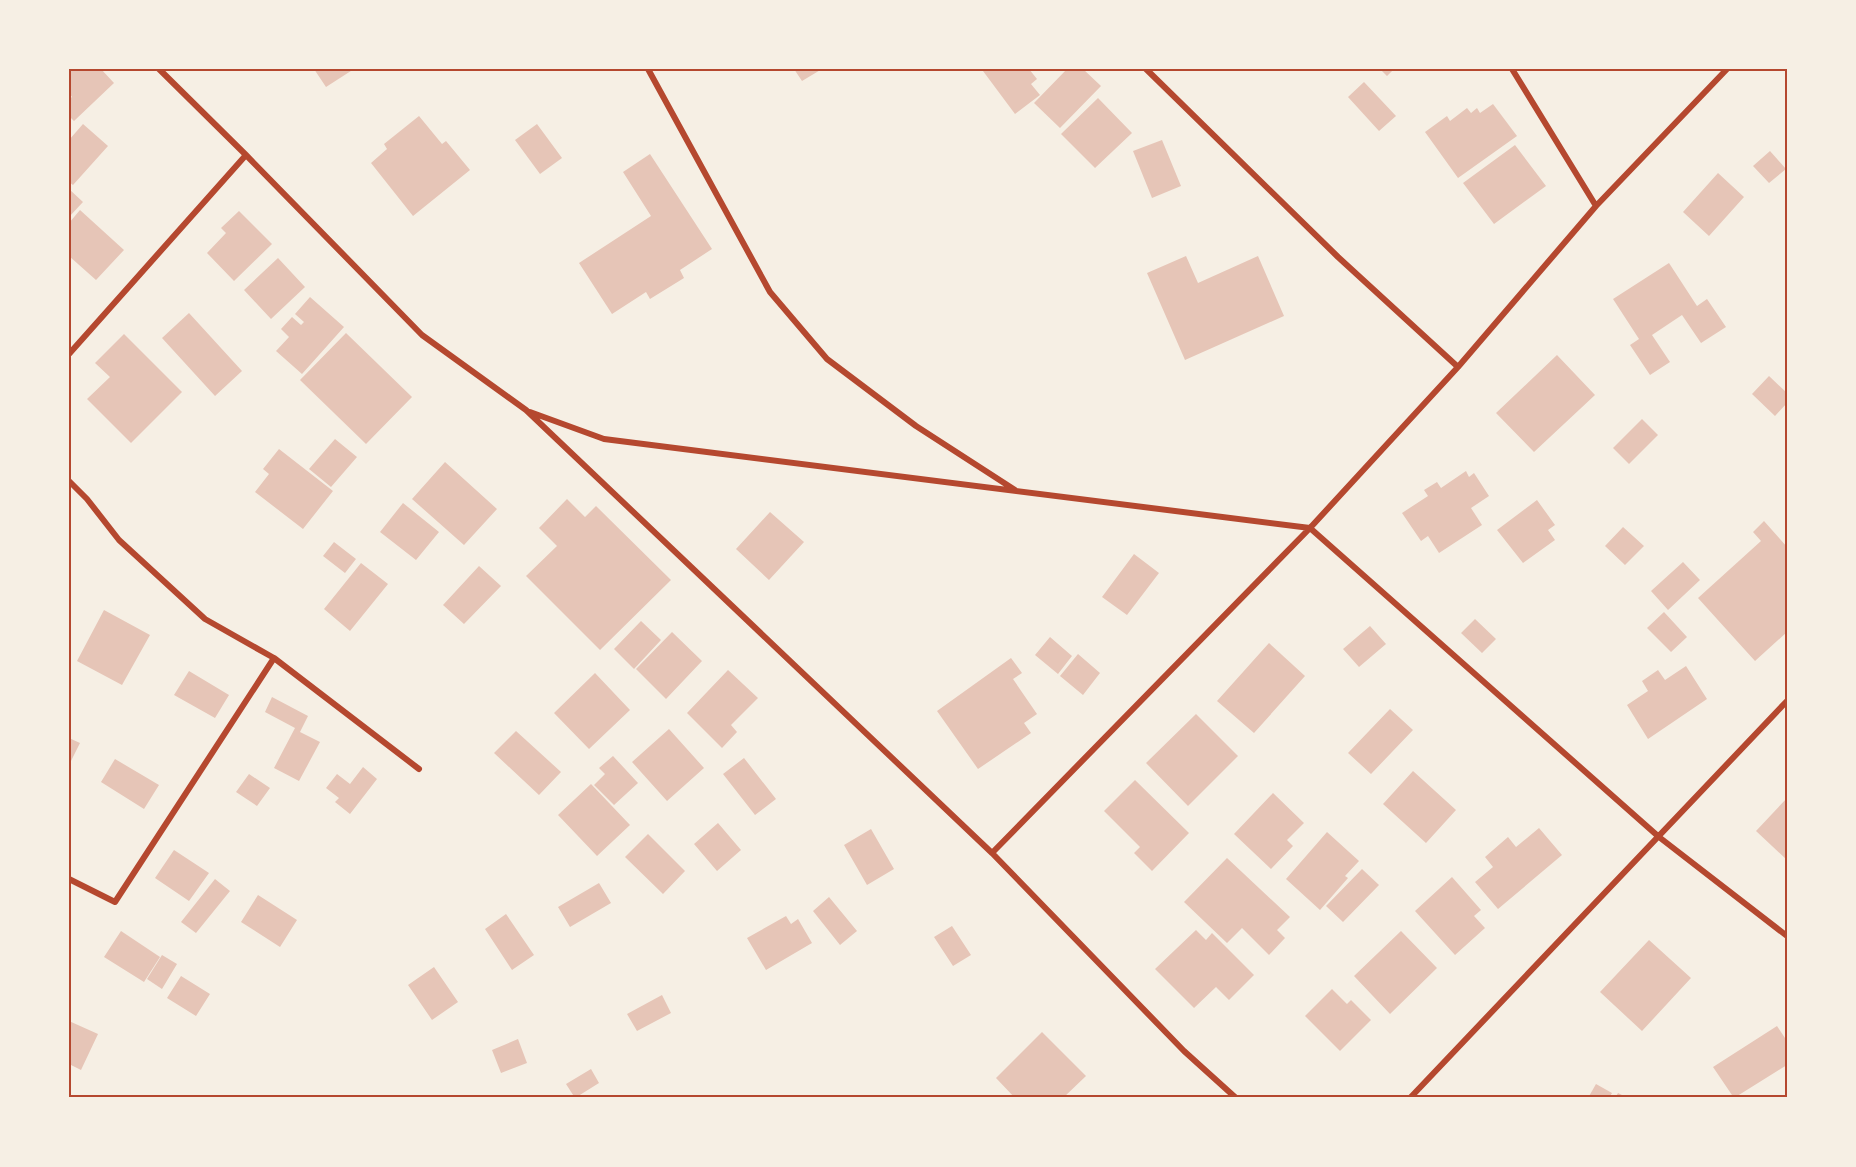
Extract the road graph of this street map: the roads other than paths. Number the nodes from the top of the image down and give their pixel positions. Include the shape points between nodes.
1 (159, 69) edge
2 (648, 69) edge
3 (1146, 69) edge
4 (1512, 69) edge
5 (1727, 69) edge
6 (246, 155) junction
7 (1596, 206) junction
8 (69, 354) edge
9 (1458, 367) junction
10 (526, 410) junction
11 (69, 480) edge
12 (1018, 492) junction
13 (1310, 528) junction
14 (274, 658) junction
15 (1787, 701) edge
16 (419, 769) dead end
17 (1659, 837) junction
18 (992, 853) junction
19 (69, 879) edge
20 (1787, 936) edge
21 (1236, 1098) edge
22 (1410, 1098) edge

1 - 6 street
2 - 12 street via 770,292 827,359 916,426
3 - 9 street via 1338,257
4 - 7 street
5 - 7 street
6 - 8 street
6 - 10 street via 422,335
7 - 9 street
9 - 13 street
10 - 12 street via 604,439
10 - 18 street
11 - 14 street via 119,540 205,619
12 - 13 street
13 - 17 street
13 - 18 street
14 - 16 street
14 - 19 street via 115,902
15 - 17 street
17 - 20 street
17 - 22 street
18 - 21 street via 1184,1051

